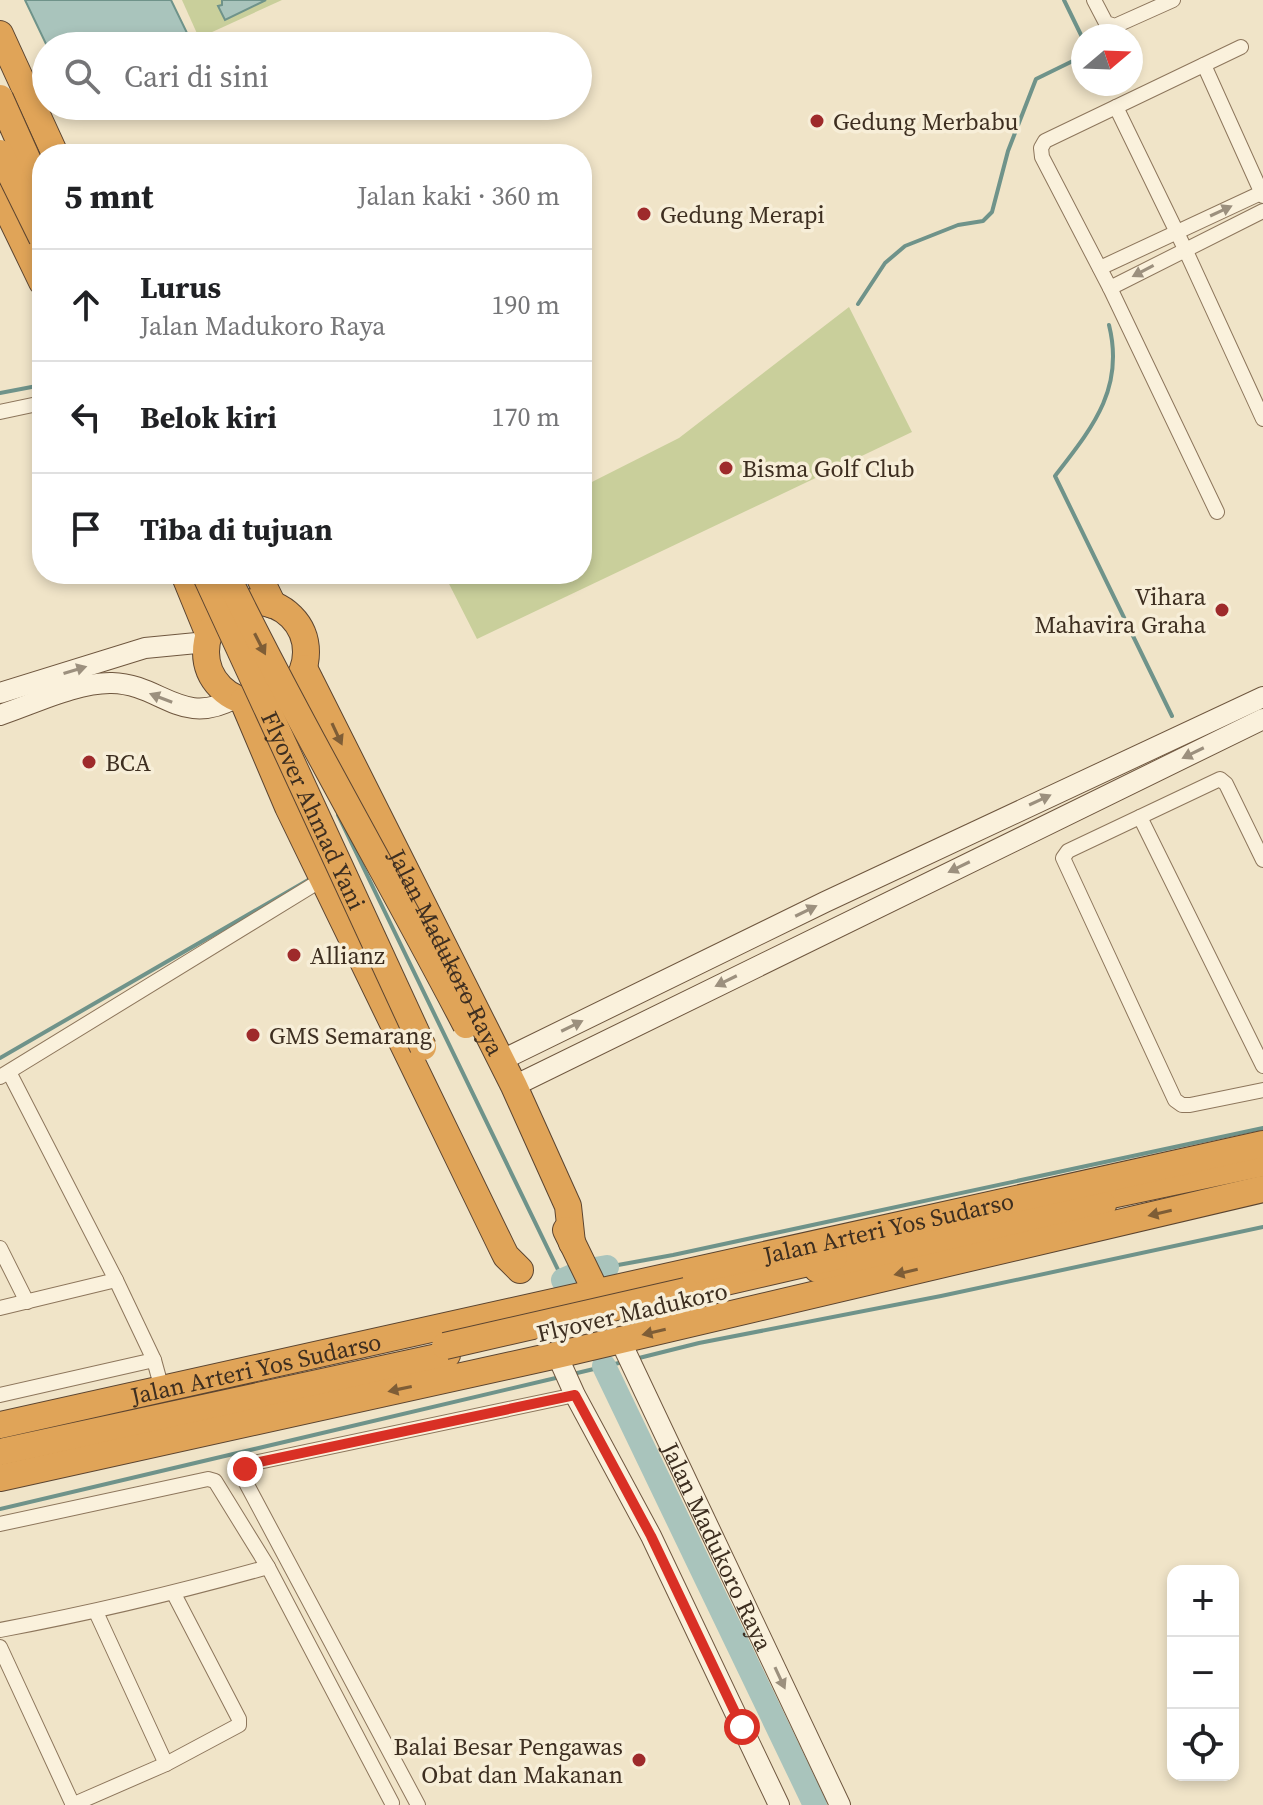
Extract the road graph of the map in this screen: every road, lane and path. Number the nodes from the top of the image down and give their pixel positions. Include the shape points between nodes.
1 (1094, 0) edge
2 (1173, 0) edge
3 (0, 34) edge
4 (1241, 47) dead end
5 (1204, 65) junction
6 (0, 98) edge
7 (1116, 107) junction
8 (32, 116) edge
9 (34, 120) edge
10 (43, 144) edge
11 (32, 147) edge
12 (0, 155) edge
13 (32, 170) edge
14 (1263, 194) edge
15 (0, 195) edge
16 (1263, 211) edge
17 (32, 218) edge
18 (1177, 232) junction
19 (1185, 249) junction
20 (32, 261) edge
21 (1100, 268) junction
22 (1110, 288) junction
23 (32, 405) edge
24 (0, 412) edge
25 (1263, 419) edge
26 (1217, 512) dead end
27 (189, 584) edge
28 (210, 584) edge
29 (231, 584) edge
30 (259, 584) edge
31 (260, 604) junction
32 (212, 631) junction
33 (304, 668) junction
34 (0, 693) edge
35 (1263, 697) edge
36 (245, 701) junction
37 (0, 715) edge
38 (1263, 719) edge
39 (1140, 817) junction
40 (1263, 860) edge
41 (319, 870) junction
42 (466, 1025) joint
43 (502, 1060) junction
44 (1263, 1066) edge
45 (4, 1075) edge
46 (514, 1086) junction
47 (1263, 1090) edge
48 (1263, 1144) edge
49 (1263, 1163) edge
50 (1263, 1171) edge
51 (1263, 1189) edge
52 (0, 1248) edge
53 (574, 1248) junction
54 (520, 1270) junction
55 (116, 1280) junction
56 (596, 1292) junction
57 (687, 1296) junction
58 (27, 1302) junction
59 (535, 1306) junction
60 (0, 1308) edge
61 (624, 1348) junction
62 (446, 1350) junction
63 (154, 1360) junction
64 (560, 1362) junction
65 (162, 1389) junction
66 (574, 1392) junction
67 (0, 1395) edge
68 (0, 1425) edge
69 (0, 1444) edge
70 (0, 1452) edge
71 (0, 1478) edge
72 (0, 1524) edge
73 (268, 1567) junction
74 (174, 1594) junction
75 (96, 1612) junction
76 (0, 1630) edge
77 (0, 1647) edge
78 (166, 1764) junction
79 (415, 1800) edge
80 (389, 1804) edge
81 (73, 1805) edge
82 (779, 1805) edge
83 (840, 1805) edge

1 - 2 street via 1103,20 1115,26
3 - 8 highway
4 - 5 street
5 - 7 street
5 - 14 street
6 - 13 highway, bridge
7 - 18 street
7 - 21 street via 1045,141 1041,148
9 - 10 highway
11 - 12 highway, bridge
12 - 17 highway, bridge
18 -> 14 street
15 - 20 highway
16 - 19 street
18 - 19 street
18 - 21 street
19 -> 22 street
19 - 25 street
21 - 22 street
22 - 26 street
23 - 24 street
27 - 32 highway
28 - 54 highway, Flyover Ahmad Yani, bridge
29 -> 42 highway, Flyover Ahmad Yani, bridge
30 - 31 highway
31 - 32 highway, bridge via 232,608
31 - 33 highway via 286,612 302,633
34 -> 32 street
32 - 36 highway via 206,659 211,675 221,689
33 - 36 highway, bridge via 286,693 273,700
33 -> 43 highway, Jalan Madukoro Raya
43 -> 35 street
36 -> 37 street via 201,710 128,685 102,683
36 - 41 highway
38 -> 46 street
39 - 40 street via 1222,780
39 - 44 street
39 - 47 street via 1066,852 1065,864 1178,1103
41 - 45 street
41 - 54 highway via 502,1248
42 - 53 highway, Jalan Madukoro Raya
43 - 46 highway, Jalan Madukoro Raya
45 - 55 street
46 - 53 highway, Jalan Madukoro Raya via 568,1206
48 - 56 highway, Jalan Arteri Yos Sudarso
49 - 57 highway, Flyover Madukoro via 993,1220
50 - 57 highway, Flyover Madukoro
51 -> 61 highway
52 - 58 street
53 - 56 highway, Jalan Madukoro Raya
54 - 59 highway
55 - 58 street
55 - 63 street
56 - 59 highway, Jalan Arteri Yos Sudarso
56 - 61 highway, Jalan Madukoro Raya
57 - 62 highway, Flyover Madukoro, bridge
58 - 60 street
59 - 64 highway
59 - 65 highway, Jalan Arteri Yos Sudarso
61 - 64 highway
61 -> 83 street, Jalan Madukoro Raya
62 - 69 highway, Flyover Madukoro
62 - 70 highway, Flyover Madukoro
63 - 65 street
63 - 67 street
64 - 66 street
64 -> 71 highway
65 - 68 highway, Jalan Arteri Yos Sudarso
66 - 79 street via 245,1469 245,1481
66 - 82 street via 651,1536
72 - 73 street via 212,1479
73 - 74 street
73 - 80 street
74 - 75 street
74 - 78 street via 239,1721 235,1729
75 - 76 street
75 - 78 street
77 - 81 street
78 - 81 street
79 - 80 street

